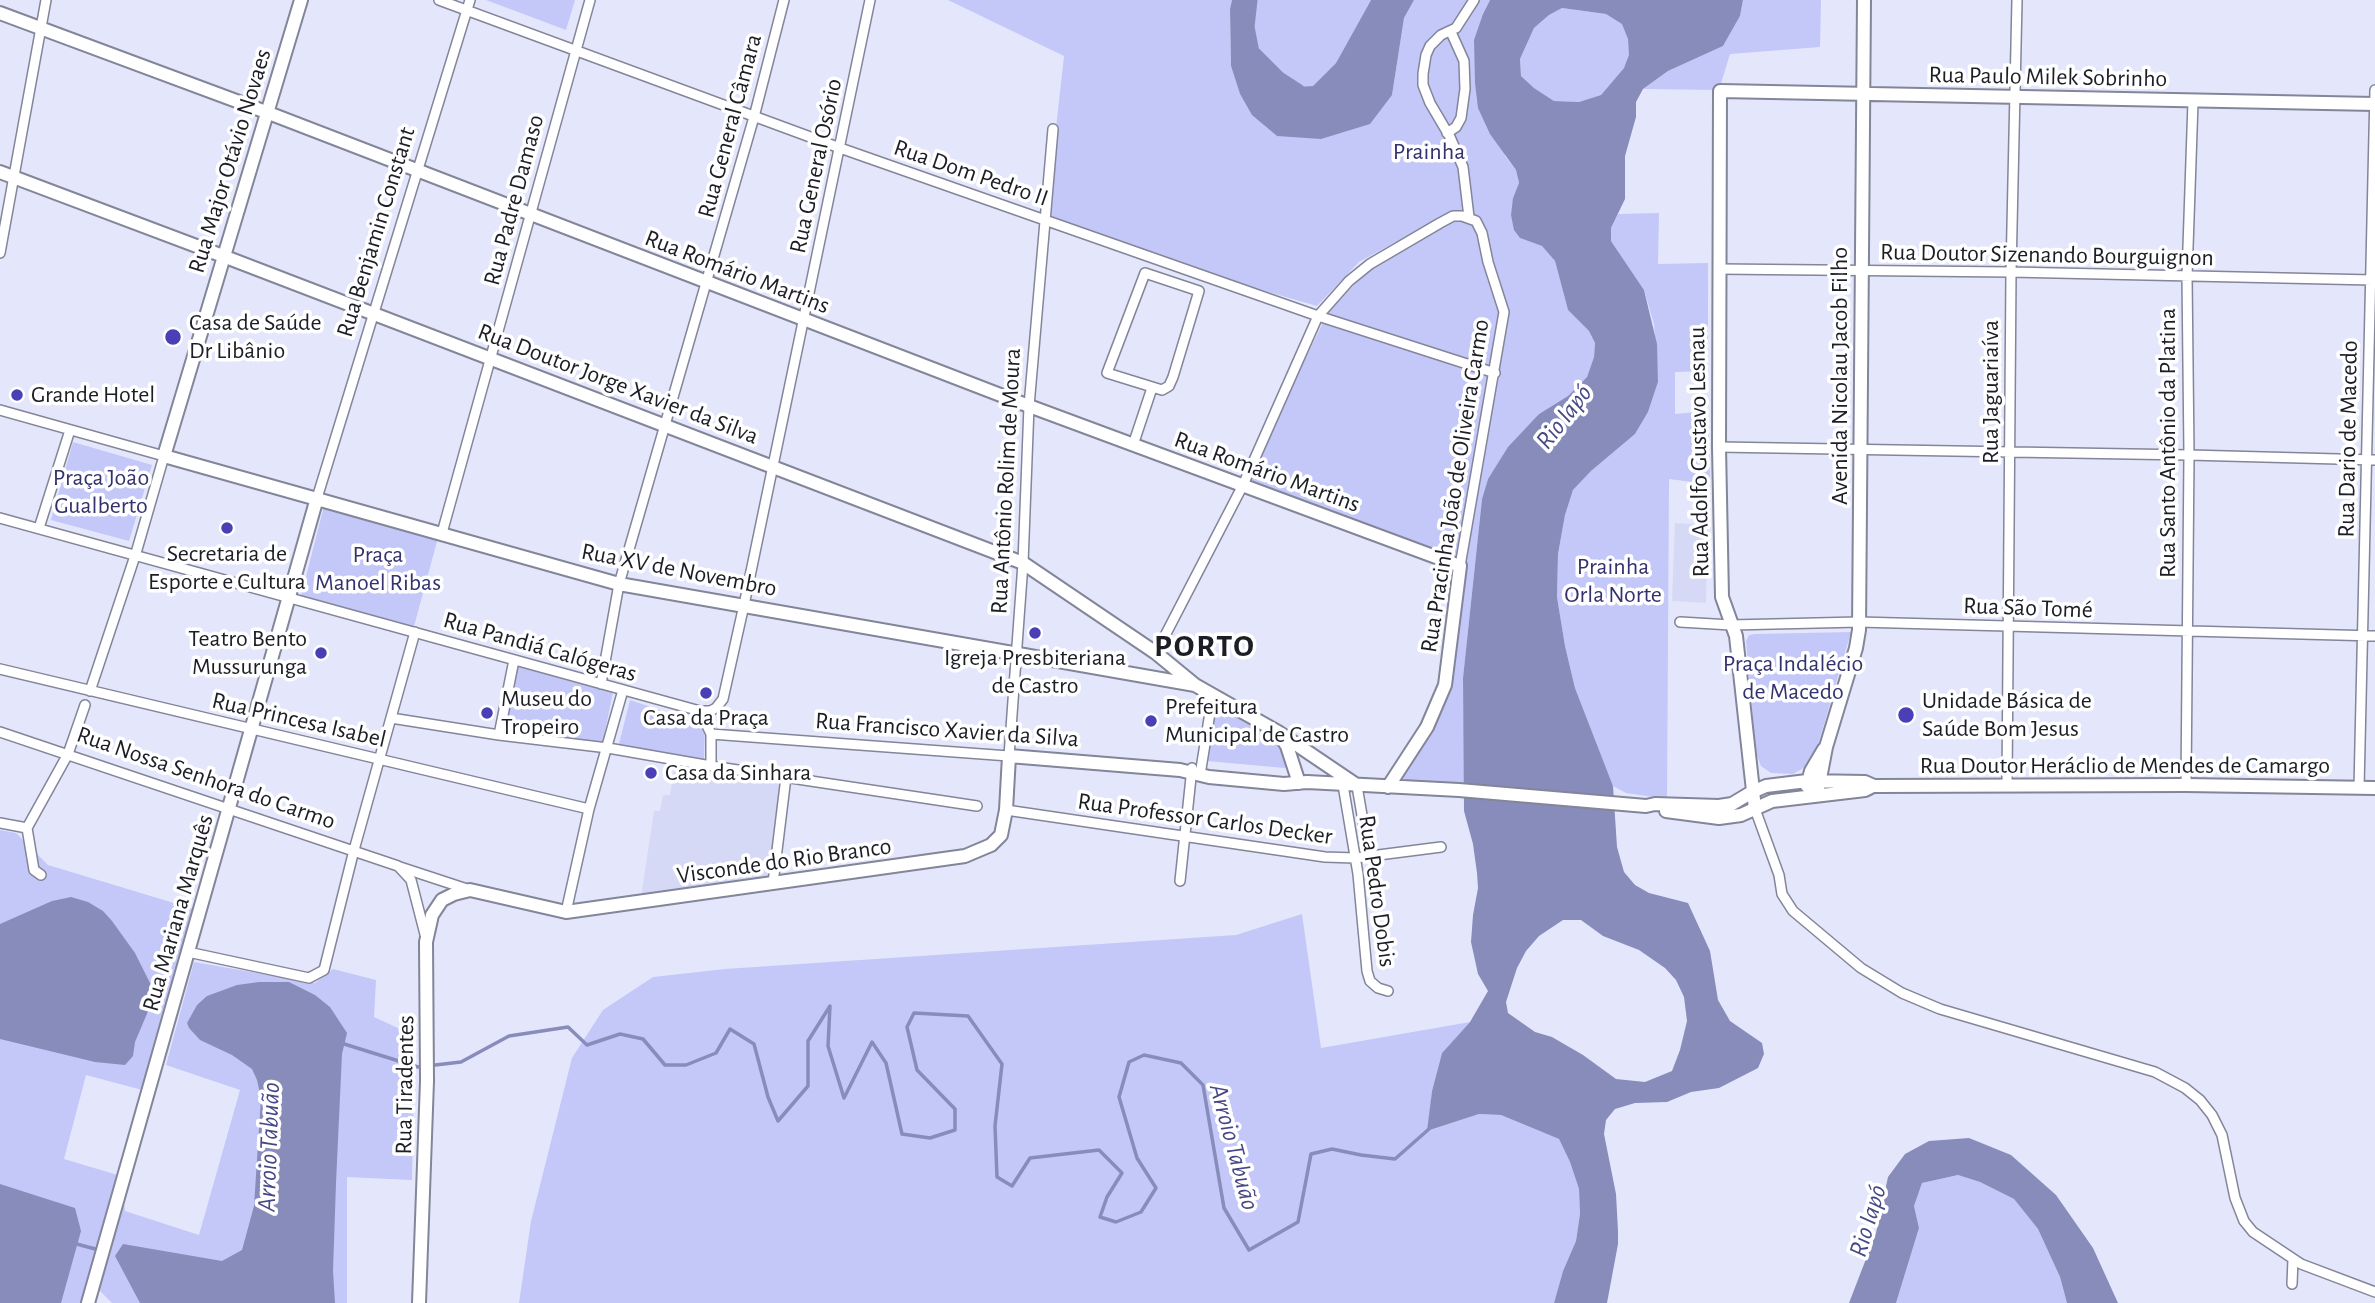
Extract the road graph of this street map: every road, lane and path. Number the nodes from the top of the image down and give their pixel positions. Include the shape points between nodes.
1 (46, 0) edge
2 (300, 0) edge
3 (439, 0) edge
4 (470, 0) edge
5 (590, 0) edge
6 (784, 0) edge
7 (870, 0) edge
8 (1474, 0) edge
9 (1864, 0) edge
10 (2017, 0) edge
11 (467, 11) junction
12 (0, 13) edge
13 (41, 28) junction
14 (1451, 32) junction
15 (576, 51) junction
16 (2375, 90) edge
17 (1720, 91) joint
18 (1862, 94) junction
19 (2015, 97) junction
20 (2193, 102) junction
21 (2375, 104) edge
22 (266, 112) junction
23 (754, 117) junction
24 (1053, 130) dead end
25 (1447, 133) junction
26 (840, 148) junction
27 (416, 170) junction
28 (0, 172) edge
29 (13, 177) junction
30 (530, 215) junction
31 (1469, 217) junction
32 (1044, 219) junction
33 (0, 253) edge
34 (223, 256) junction
35 (1719, 269) junction
36 (1861, 271) junction
37 (2011, 272) junction
38 (2187, 276) junction
39 (2373, 280) edge
40 (707, 283) junction
41 (373, 313) junction
42 (1318, 316) junction
43 (803, 320) junction
44 (491, 358) junction
45 (1494, 373) junction
46 (1152, 388) junction
47 (1029, 406) junction
48 (0, 410) edge
49 (663, 424) junction
50 (70, 430) junction
51 (1133, 445) junction
52 (1719, 447) junction
53 (1860, 451) junction
54 (2010, 453) junction
55 (2189, 455) junction
56 (164, 456) junction
57 (2371, 460) edge
58 (773, 466) junction
59 (1243, 485) junction
60 (317, 498) junction
61 (0, 518) edge
62 (39, 528) junction
63 (442, 533) junction
64 (135, 554) junction
65 (1023, 563) junction
66 (1460, 566) junction
67 (619, 583) junction
68 (287, 597) junction
69 (744, 605) junction
70 (1680, 622) dead end
71 (1859, 622) junction
72 (1731, 625) junction
73 (2007, 628) junction
74 (2188, 631) junction
75 (415, 632) junction
76 (2363, 636) junction
77 (2375, 636) edge
78 (1156, 653) junction
79 (1016, 655) junction
80 (514, 660) junction
81 (0, 669) edge
82 (1172, 674) junction
83 (1156, 678) junction
84 (601, 684) junction
85 (623, 690) junction
86 (90, 691) junction
87 (1213, 694) junction
88 (85, 705) dead end
89 (701, 711) junction
90 (391, 718) junction
91 (251, 728) junction
92 (0, 732) edge
93 (1278, 732) junction
94 (711, 734) junction
95 (499, 735) junction
96 (608, 748) junction
97 (68, 754) junction
98 (1009, 756) junction
99 (379, 759) junction
100 (1322, 762) junction
101 (711, 766) junction
102 (1193, 771) junction
103 (786, 777) junction
104 (1304, 782) junction
105 (1343, 785) junction
106 (2007, 785) junction
107 (2186, 785) junction
108 (1357, 786) junction
109 (1388, 787) junction
110 (1813, 788) junction
111 (2359, 788) junction
112 (2375, 788) edge
113 (1752, 792) junction
114 (1622, 805) joint
115 (977, 806) dead end
116 (1646, 806) junction
117 (230, 808) junction
118 (589, 809) junction
119 (1755, 809) junction
120 (1006, 810) junction
121 (0, 823) edge
122 (27, 828) junction
123 (1001, 835) joint
124 (1183, 835) junction
125 (1441, 847) dead end
126 (354, 850) junction
127 (1369, 856) junction
128 (1354, 858) junction
129 (398, 866) junction
130 (41, 875) dead end
131 (1180, 881) dead end
132 (773, 883) junction
133 (470, 890) junction
134 (566, 912) junction
135 (426, 942) junction
136 (188, 952) junction
137 (1388, 991) dead end
138 (2293, 1259) junction
139 (2292, 1284) dead end
140 (2375, 1292) edge
141 (88, 1303) edge
142 (419, 1303) edge

1 - 13 street
2 - 22 street, Rua Major Otávio Novaes
3 - 11 street, Rua Dom Pedro II
4 - 11 street, Rua Benjamin Constant
5 - 15 street, Rua Padre Damaso
6 - 23 street, Rua General Câmara
7 - 26 street, Rua General Osório
8 - 14 street
9 - 18 street, Avenida Nicolau Jacob Filho
10 - 19 street, Rua Jaguariaíva
11 - 15 street, Rua Dom Pedro II
11 - 27 street, Rua Benjamin Constant
12 - 13 street, Rua Romário Martins
13 - 22 street, Rua Romário Martins
13 - 29 street
14 - 25 street via 1464,61 1465,89 1461,118
14 - 25 street via 1430,46 1423,75 1426,94
15 - 23 street, Rua Dom Pedro II
15 - 30 street, Rua Padre Damaso
16 - 21 street, Rua Dario de Macedo
17 - 18 street, Rua Paulo Milek Sobrinho
17 - 35 street, Rua Adolfo Gustavo Lesnau
18 - 19 street, Rua Paulo Milek Sobrinho
18 - 36 street, Avenida Nicolau Jacob Filho
19 - 20 street, Rua Paulo Milek Sobrinho
19 - 37 street, Rua Jaguariaíva
20 - 21 street, Rua Paulo Milek Sobrinho
20 - 38 street, Rua Santo Antônio da Platina
21 - 39 street, Rua Dario de Macedo
22 - 27 street, Rua Romário Martins
22 - 34 street, Rua Major Otávio Novaes
23 - 26 street, Rua Dom Pedro II
23 - 40 street, Rua General Câmara
24 - 32 street, Rua Antônio Rolim de Moura
25 - 31 street via 1463,167
26 - 32 street, Rua Dom Pedro II
26 - 43 street, Rua General Osório
27 - 30 street, Rua Romário Martins
27 - 41 street, Rua Benjamin Constant
28 - 29 street, Rua Doutor Jorge Xavier da Silva
29 - 33 street
29 - 34 street, Rua Doutor Jorge Xavier da Silva
30 - 40 street, Rua Romário Martins
30 - 44 street, Rua Padre Damaso
31 - 42 street via 1453,216 1361,270
31 - 45 street, Rua Pracinha João de Oliveira Carmo via 1482,233 1504,312
32 - 42 street, Rua Dom Pedro II
32 - 47 street, Rua Antônio Rolim de Moura
34 - 41 street, Rua Doutor Jorge Xavier da Silva
34 - 56 street, Rua Major Otávio Novaes
35 - 36 street, Rua Doutor Sizenando Bourguignon
35 - 52 street, Rua Adolfo Gustavo Lesnau
36 - 37 street, Rua Doutor Sizenando Bourguignon
36 - 53 street, Avenida Nicolau Jacob Filho
37 - 38 street, Rua Doutor Sizenando Bourguignon
37 - 54 street, Rua Jaguariaíva
38 - 39 street, Rua Doutor Sizenando Bourguignon
38 - 55 street, Rua Santo Antônio da Platina
39 - 57 street, Rua Dario de Macedo
40 - 43 street, Rua Romário Martins
40 - 49 street, Rua General Câmara
41 - 44 street, Rua Doutor Jorge Xavier da Silva
41 - 60 street, Rua Benjamin Constant
42 - 45 street, Rua Dom Pedro II
42 - 59 street
43 - 47 street, Rua Romário Martins
43 - 58 street, Rua General Osório
44 - 49 street, Rua Doutor Jorge Xavier da Silva
44 - 63 street, Rua Padre Damaso
45 - 66 street, Rua Pracinha João de Oliveira Carmo
46 - 46 street via 1107,373 1145,273 1199,291 1169,386
46 - 51 street
47 - 51 street, Rua Romário Martins
47 - 65 street, Rua Antônio Rolim de Moura
48 - 50 street
49 - 58 street, Rua Doutor Jorge Xavier da Silva
49 - 67 street, Rua General Câmara
50 - 56 street
50 - 62 street
51 - 59 street, Rua Romário Martins
52 - 53 street
52 - 72 street, Rua Adolfo Gustavo Lesnau via 1722,597
53 - 54 street
53 - 71 street, Avenida Nicolau Jacob Filho
54 - 55 street
54 - 73 street, Rua Jaguariaíva
55 - 57 street
55 - 74 street, Rua Santo Antônio da Platina
56 - 60 street, Rua XV de Novembro
56 - 64 street
57 - 76 street, Rua Dario de Macedo
58 - 65 street, Rua Doutor Jorge Xavier da Silva
58 - 69 street, Rua General Osório
59 - 66 street, Rua Romário Martins
59 - 78 street
60 - 63 street, Rua XV de Novembro
60 - 68 street, Rua Benjamin Constant
61 - 62 street, Rua Pandiá Calógeras
62 - 64 street, Rua Pandiá Calógeras
63 - 67 street, Rua XV de Novembro
64 - 68 street, Rua Pandiá Calógeras
64 - 86 street
65 - 78 street, Rua Doutor Jorge Xavier da Silva
65 - 79 street, Rua Antônio Rolim de Moura
66 - 109 street, Rua Pracinha João de Oliveira Carmo via 1445,685 1427,727
67 - 69 street, Rua XV de Novembro
67 - 84 street, Rua General Câmara
68 - 75 street, Rua Pandiá Calógeras
68 - 91 street, Rua Mariana Marquês
69 - 79 street, Rua XV de Novembro
69 - 89 street, Rua General Osório via 723,699 710,711
70 - 72 street, Rua São Tomé
71 - 72 street, Rua São Tomé
71 - 73 street, Rua São Tomé
71 - 110 street, Avenida Nicolau Jacob Filho via 1856,648 1826,747 1818,756
72 - 113 street, Rua Adolfo Gustavo Lesnau via 1736,636
73 - 74 street, Rua São Tomé
73 - 106 street, Rua Jaguariaíva
74 - 76 street, Rua São Tomé
74 - 107 street, Rua Santo Antônio da Platina
75 - 80 street, Rua Pandiá Calógeras
75 - 90 street
76 - 77 street, Rua São Tomé
76 - 111 street, Rua Dario de Macedo
78 - 82 street, Rua Doutor Jorge Xavier da Silva
78 - 83 street
79 - 83 street, Rua XV de Novembro
79 - 98 street, Rua Antônio Rolim de Moura
80 - 84 street, Rua Pandiá Calógeras
80 - 95 street
81 - 86 street, Rua Princesa Isabel
82 - 83 street, Rua XV de Novembro
82 - 87 street, Rua XV de Novembro
84 - 85 street, Rua Pandiá Calógeras
85 - 89 street, Rua Pandiá Calógeras
85 - 96 street
86 - 91 street, Rua Princesa Isabel
87 - 93 street, Rua XV de Novembro
87 - 102 street
88 - 97 street
89 - 94 street
90 - 95 street
90 - 99 street
91 - 99 street, Rua Princesa Isabel
91 - 117 street, Rua Mariana Marquês
92 - 97 street, Rua Nossa Senhora do Carmo
93 - 100 street, Rua XV de Novembro
93 - 104 street
94 - 98 street, Rua Francisco Xavier da Silva
94 - 101 street
95 - 96 street
96 - 101 street
96 - 118 street
97 - 117 street, Rua Nossa Senhora do Carmo
97 - 122 street
98 - 102 street, Rua Francisco Xavier da Silva
98 - 120 street, Rua Antônio Rolim de Moura
99 - 118 street, Rua Princesa Isabel
99 - 126 street
100 - 104 street via 1319,776
100 - 108 street, Rua XV de Novembro
101 - 103 street
102 - 104 street, Rua Francisco Xavier da Silva
102 - 124 street
103 - 115 street
103 - 132 street
104 - 105 street, Rua Francisco Xavier da Silva
105 - 108 street, Rua Francisco Xavier da Silva
105 - 128 street, Rua Pedro Dobis
106 - 107 street, Rua Doutor Heráclio de Mendes de Camargo
106 - 110 street, Rua Doutor Heráclio de Mendes de Camargo via 1874,786 1865,782
107 - 111 street, Rua Doutor Heráclio de Mendes de Camargo
108 - 109 street, Rua Francisco Xavier da Silva
108 - 127 street, Rua Pedro Dobis
109 - 114 street, Rua Francisco Xavier da Silva
110 - 113 street, Rua Doutor Heráclio de Mendes de Camargo via 1766,786
110 - 119 street, Rua Doutor Heráclio de Mendes de Camargo
111 - 112 street, Rua Doutor Heráclio de Mendes de Camargo
113 - 116 street, Rua Doutor Heráclio de Mendes de Camargo via 1719,806
113 - 119 street, Rua Adolfo Gustavo Lesnau
114 - 116 street, Rua Doutor Heráclio de Mendes de Camargo
116 - 119 street, Rua Doutor Heráclio de Mendes de Camargo via 1719,818
117 - 126 street, Rua Nossa Senhora do Carmo
117 - 136 street, Rua Mariana Marquês
118 - 134 street
119 - 138 street via 1793,911 1861,968 1940,1009 2155,1072 2186,1088 2213,1115 2222,1135 2244,1221
120 - 123 street, Rua Antônio Rolim de Moura
120 - 124 street, Rua Professor Carlos Decker
121 - 122 street
122 - 130 street via 34,870
123 - 132 street, Visconde do Rio Branco via 991,845 965,856
124 - 128 street, Rua Professor Carlos Decker
124 - 131 street
125 - 127 street, Rua Professor Carlos Decker
126 - 129 street, Rua Nossa Senhora do Carmo
126 - 136 street via 324,970 315,977
127 - 128 street, Rua Professor Carlos Decker
128 - 137 street, Rua Pedro Dobis via 1367,971 1370,981
129 - 133 street, Rua Nossa Senhora do Carmo
129 - 135 street via 411,880
132 - 134 street, Visconde do Rio Branco
133 - 134 street, Rua Nossa Senhora do Carmo
133 - 135 street, Rua Tiradentes via 442,900 432,915
135 - 142 street, Rua Tiradentes via 428,1051
136 - 141 street, Rua Mariana Marquês
138 - 139 street
138 - 140 street

